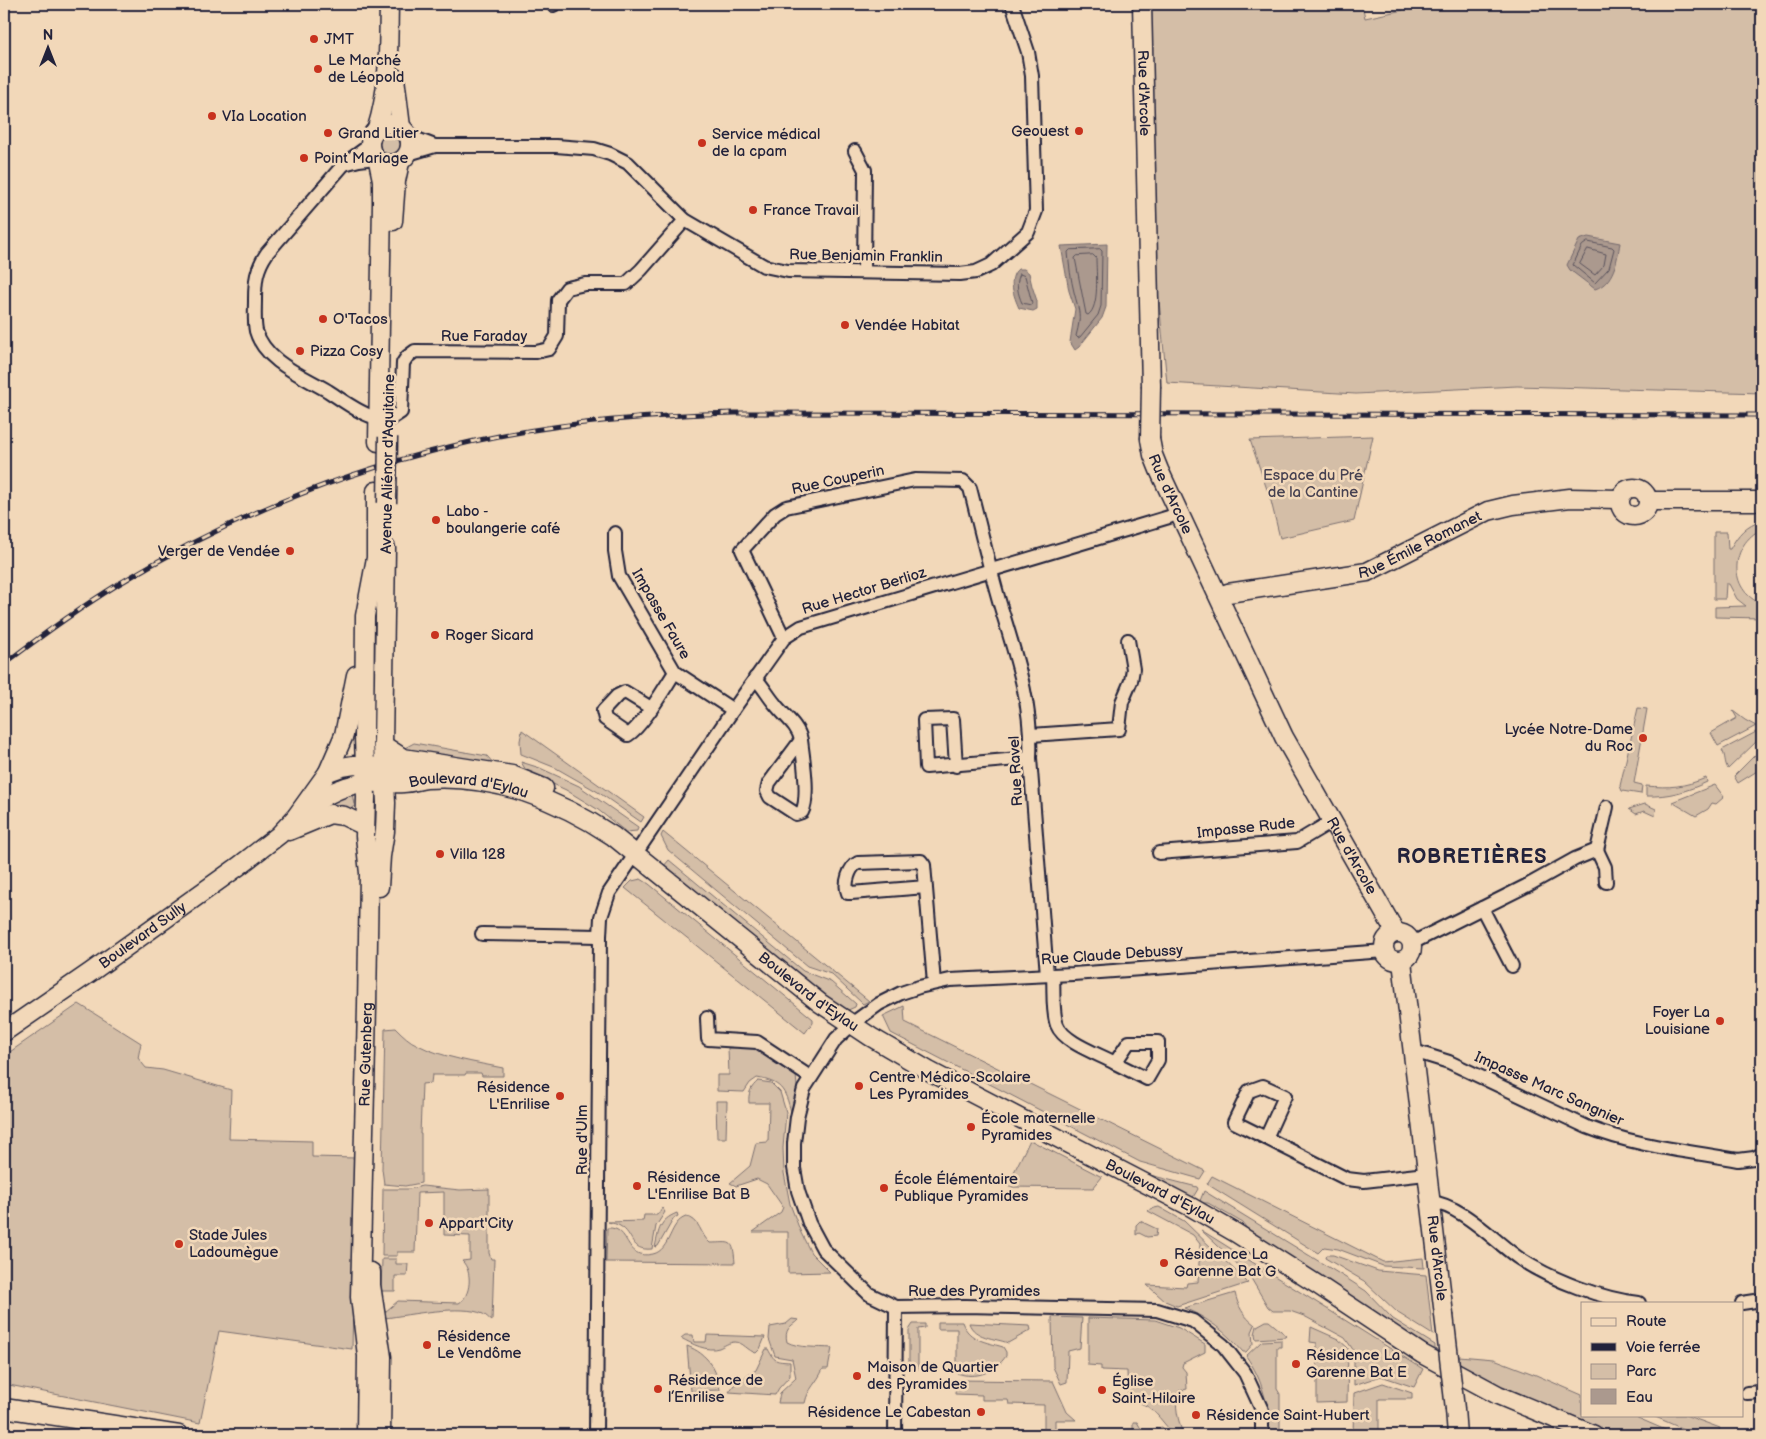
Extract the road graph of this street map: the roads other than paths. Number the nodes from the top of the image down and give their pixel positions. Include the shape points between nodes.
1 (389, 4) edge
2 (396, 4) edge
3 (1012, 4) edge
4 (1142, 4) edge
5 (377, 128) junction
6 (405, 132) junction
7 (435, 146) junction
8 (855, 151) dead end
9 (374, 154) junction
10 (404, 158) junction
11 (685, 220) junction
12 (864, 272) junction
13 (383, 429) junction
14 (382, 497) junction
15 (1762, 501) edge
16 (1178, 512) junction
17 (615, 533) dead end
18 (991, 569) junction
19 (372, 583) junction
20 (1219, 596) junction
21 (365, 616) junction
22 (784, 638) junction
23 (1128, 640) dead end
24 (675, 672) junction
25 (755, 678) junction
26 (651, 708) dead end
27 (733, 710) junction
28 (1031, 736) junction
29 (801, 740) junction
30 (383, 745) junction
31 (1030, 758) junction
32 (445, 766) junction
33 (956, 766) dead end
34 (328, 772) junction
35 (374, 775) junction
36 (1607, 806) dead end
37 (295, 818) junction
38 (1332, 822) junction
39 (594, 823) junction
40 (365, 826) junction
41 (279, 835) junction
42 (1597, 850) junction
43 (1159, 852) dead end
44 (635, 855) junction
45 (1606, 882) dead end
46 (926, 887) junction
47 (1482, 908) junction
48 (1396, 933) junction
49 (482, 934) dead end
50 (600, 936) junction
51 (1412, 943) junction
52 (1385, 951) junction
53 (1402, 961) junction
54 (1512, 966) dead end
55 (1050, 975) junction
56 (934, 983) junction
57 (707, 1018) dead end
58 (852, 1025) junction
59 (4, 1032) edge
60 (1413, 1054) junction
61 (1115, 1063) dead end
62 (810, 1077) junction
63 (1266, 1138) dead end
64 (1762, 1154) edge
65 (1426, 1174) junction
66 (1430, 1202) junction
67 (1762, 1300) edge
68 (1634, 1302) edge
69 (1744, 1303) edge
70 (896, 1307) junction
71 (1762, 1392) edge
72 (1747, 1393) dead end
73 (4, 1408) edge
74 (179, 1435) edge
75 (366, 1435) edge
76 (381, 1435) edge
77 (596, 1435) edge
78 (895, 1435) edge
79 (1262, 1435) edge
80 (1457, 1435) edge
81 (1594, 1435) edge

1 - 5 main road via 388,79
2 - 6 main road via 395,79
3 - 12 street, Rue Benjamin Franklin via 1028,52 1032,76 1036,211 1028,232 991,265 976,272
4 - 16 main road, Rue d'Arcole, bridge via 1150,439 1153,455
5 - 6 main road via 389,124
5 - 9 main road via 370,139
6 - 7 street, Rue Benjamin Franklin
6 - 10 main road via 410,148
7 - 10 street, Rue Benjamin Franklin
7 - 11 street, Rue Benjamin Franklin via 594,149 628,163
8 - 12 street via 866,170
9 - 10 main road via 389,164
9 - 13 main road, Avenue Aliénor d'Aquitaine via 382,180
9 - 13 street via 344,164 266,253 255,278 256,331 263,346 275,359 373,417
10 - 13 main road, Avenue Aliénor d'Aquitaine via 396,181
11 - 12 street, Rue Benjamin Franklin via 764,266 788,271
11 - 13 street, Rue Faraday via 626,284 585,284 567,288 558,300 557,336 549,349 536,352 411,354 403,363 401,412
13 - 14 main road, Avenue Aliénor d'Aquitaine
14 - 19 main road, Avenue Aliénor d'Aquitaine
14 - 30 main road, Avenue Aliénor d'Aquitaine
15 - 20 main road, Rue Émile Romanet via 1648,501 1644,512 1632,516 1621,508 1620,500 1570,498 1513,505 1488,511 1367,572
16 - 18 street, Rue Hector Berlioz
16 - 20 main road, Rue d'Arcole
17 - 24 street, Impasse Faure via 620,576
18 - 22 street, Rue Hector Berlioz via 801,627
18 - 22 street, Rue Couperin via 970,488 963,482 915,480 786,507 775,514 742,550
18 - 28 street, Rue Ravel via 1023,685
19 - 21 main road, Avenue Aliénor d'Aquitaine
19 - 35 main road, Avenue Aliénor d'Aquitaine
20 - 38 main road, Rue d'Arcole via 1284,737
21 - 34 main road, Avenue Aliénor d'Aquitaine via 359,627 356,677 348,720
21 - 35 main road, Avenue Aliénor d'Aquitaine
22 - 25 street, Rue Hector Berlioz
23 - 28 street via 1133,669 1122,702 1119,729
24 - 26 street
24 - 27 street, Impasse Faure
25 - 27 street, Rue Hector Berlioz
25 - 29 street via 796,727
27 - 44 street, Rue Hector Berlioz
28 - 31 street, Rue Ravel
29 - 29 street via 769,783 767,791 770,797 796,814 805,807
30 - 32 main road, Boulevard d'Eylau via 403,758
30 - 35 main road, Avenue Aliénor d'Aquitaine
31 - 33 street
31 - 55 street, Rue Ravel
32 - 35 main road, Boulevard d'Eylau
32 - 39 main road, Boulevard d'Eylau via 470,767 527,780 573,804
34 - 35 main road via 342,767
34 - 37 main road, Boulevard Sully
35 - 37 main road, Boulevard Sully via 326,794
35 - 39 main road, Boulevard d'Eylau via 404,783 427,779 508,787 542,798
35 - 40 main road, Rue Gutenberg
35 - 76 main road, Rue Gutenberg via 375,828 381,856 371,1285 382,1357
36 - 42 street
37 - 41 main road, Boulevard Sully
38 - 43 street, Impasse Rude via 1297,842
38 - 48 main road, Rue d'Arcole
39 - 44 main road, Boulevard d'Eylau
40 - 41 main road, Boulevard Sully via 344,816 330,814
40 - 75 main road, Rue Gutenberg via 369,911 360,1297 367,1356
41 - 59 main road, Boulevard Sully
42 - 45 street via 1605,867
42 - 47 street
44 - 50 street, Rue d'Ulm via 609,893 600,917
44 - 58 main road, Boulevard d'Eylau
46 - 46 street via 924,865 916,860 854,865 846,886 848,893
46 - 56 street
47 - 51 street
47 - 54 street
48 - 51 main road via 1404,934
48 - 52 main road via 1386,940
49 - 50 street
50 - 77 street, Rue d'Ulm
51 - 53 main road via 1409,956
52 - 53 main road via 1393,960
52 - 55 street, Rue Claude Debussy
53 - 60 main road, Rue d'Arcole
55 - 56 street, Rue Claude Debussy
55 - 61 street, Rue Ravel via 1056,1020 1062,1034
56 - 58 street, Rue Claude Debussy via 879,1004
57 - 62 street via 708,1039 757,1042
58 - 62 street, Rue des Pyramides via 836,1039
58 - 81 main road, Boulevard d'Eylau via 929,1071 1191,1207 1422,1354 1498,1395
60 - 64 street, Impasse Marc Sangnier via 1449,1062 1609,1136 1738,1160
60 - 65 main road, Rue d'Arcole
62 - 70 street, Rue des Pyramides via 797,1117 794,1143 798,1192 809,1224 823,1249 869,1294
63 - 65 street via 1347,1179 1364,1181
65 - 66 main road, Rue d'Arcole
66 - 68 street via 1460,1213 1521,1260 1597,1295
66 - 80 main road, Rue d'Arcole, bridge
67 - 69 street
70 - 78 street
70 - 79 street, Rue des Pyramides via 1157,1310 1194,1321 1223,1345 1245,1374 1262,1410
71 - 72 street
73 - 74 main road

